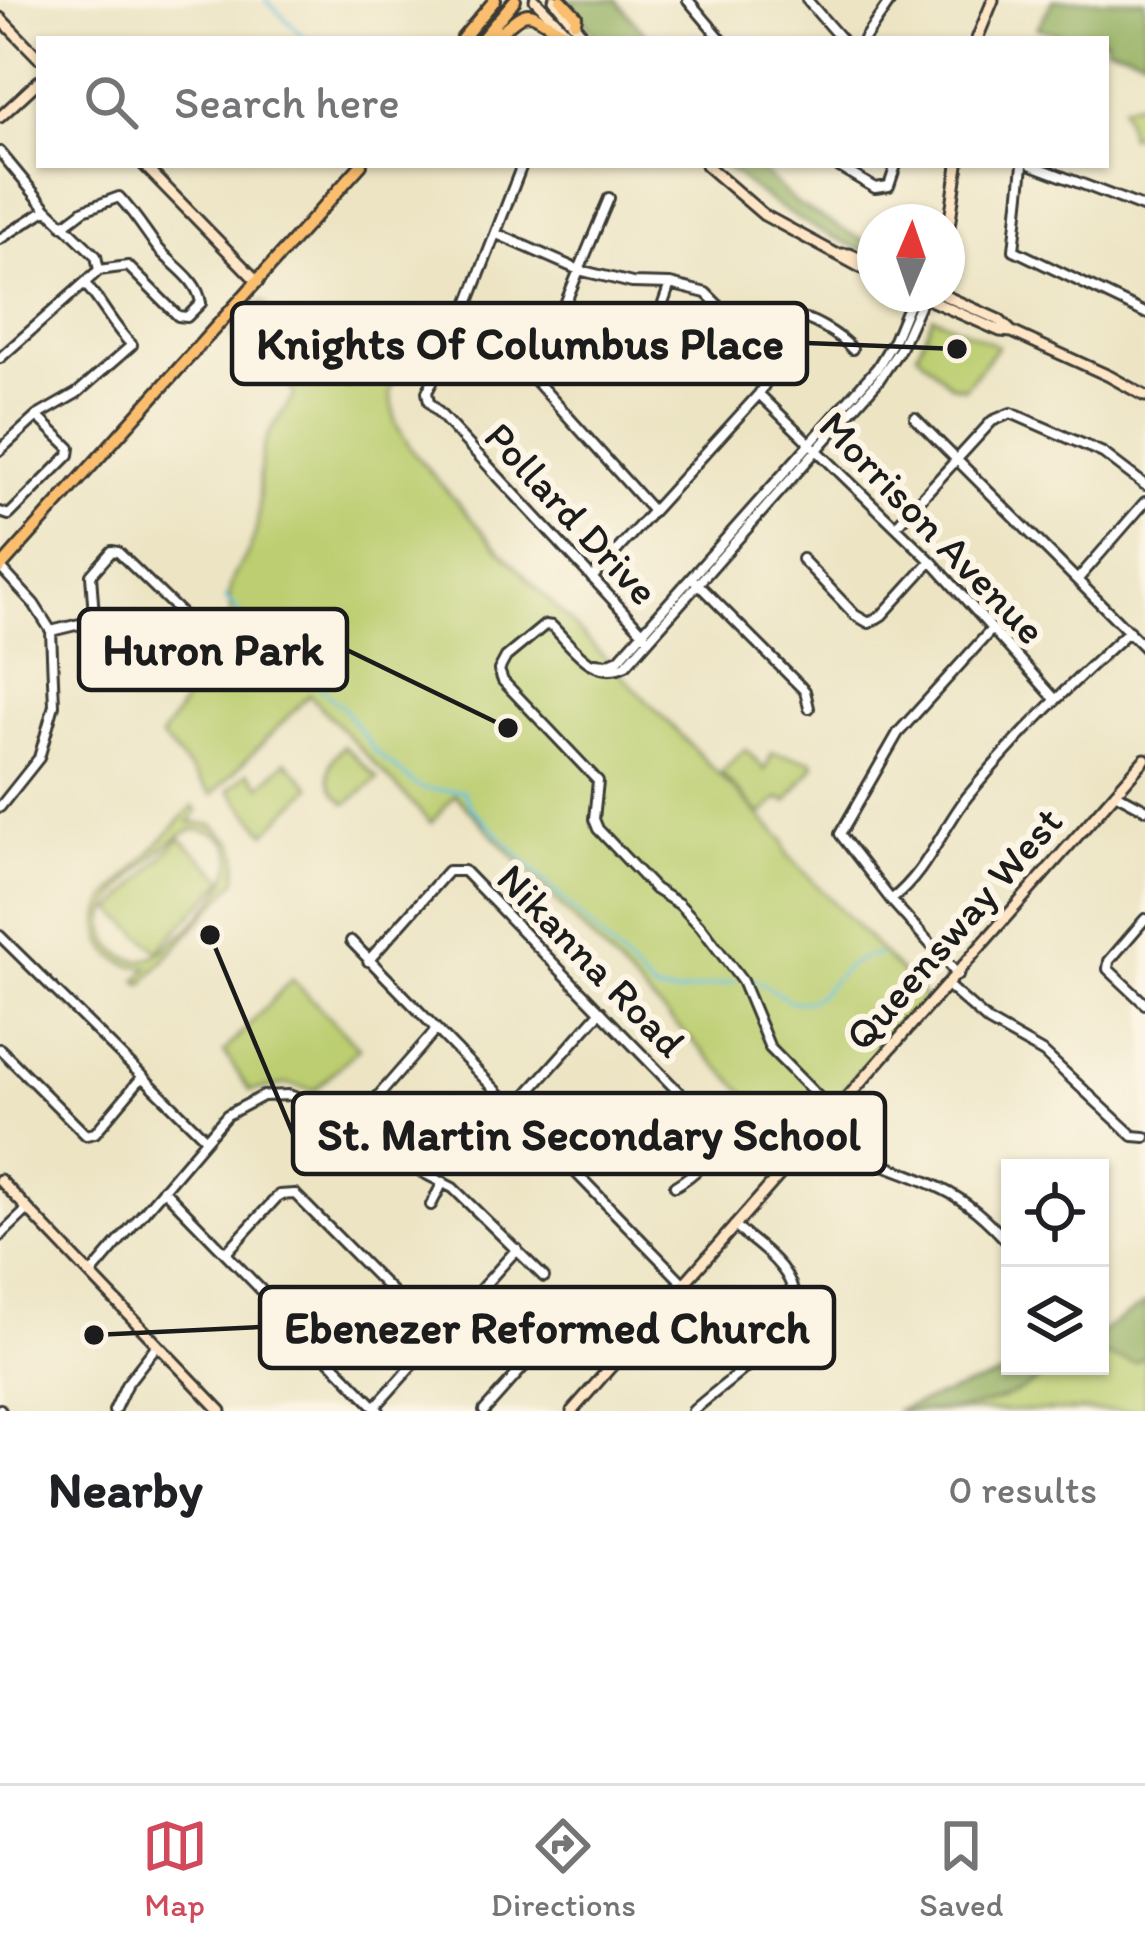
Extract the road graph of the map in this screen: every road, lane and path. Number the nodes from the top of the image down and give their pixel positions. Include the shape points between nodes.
1 (491, 0) edge
2 (515, 0) edge
3 (535, 0) edge
4 (558, 0) edge
5 (688, 0) edge
6 (807, 0) edge
7 (891, 0) edge
8 (993, 0) edge
9 (0, 18) edge
10 (572, 32) edge
11 (465, 36) edge
12 (486, 36) edge
13 (496, 36) edge
14 (718, 36) edge
15 (838, 36) edge
16 (866, 36) edge
17 (978, 36) edge
18 (36, 55) edge
19 (36, 83) edge
20 (0, 117) edge
21 (0, 152) edge
22 (147, 168) edge
23 (359, 168) edge
24 (520, 168) edge
25 (709, 168) edge
26 (841, 168) edge
27 (895, 168) edge
28 (957, 168) edge
29 (1028, 168) edge
30 (1036, 168) edge
31 (609, 198) dead end
32 (951, 204) edge
33 (1145, 208) edge
34 (46, 209) junction
35 (63, 226) junction
36 (497, 234) junction
37 (0, 238) edge
38 (836, 254) junction
39 (857, 257) edge
40 (857, 267) edge
41 (99, 270) junction
42 (578, 270) junction
43 (258, 282) junction
44 (670, 284) junction
45 (86, 285) junction
46 (965, 305) edge
47 (912, 312) edge
48 (956, 312) edge
49 (1145, 314) edge
50 (1012, 332) junction
51 (757, 342) junction
52 (852, 349) dead end
53 (0, 358) edge
54 (656, 378) dead end
55 (759, 394) junction
56 (1145, 396) edge
57 (37, 416) junction
58 (915, 418) dead end
59 (815, 445) junction
60 (0, 450) edge
61 (958, 459) junction
62 (1145, 485) edge
63 (1145, 502) edge
64 (652, 510) junction
65 (0, 512) edge
66 (896, 526) junction
67 (802, 559) dead end
68 (931, 561) junction
69 (0, 568) edge
70 (592, 578) junction
71 (1078, 579) junction
72 (695, 581) junction
73 (92, 621) junction
74 (992, 629) junction
75 (50, 631) junction
76 (1129, 631) junction
77 (645, 636) junction
78 (1145, 648) edge
79 (1055, 699) junction
80 (809, 708) dead end
81 (1145, 759) edge
82 (1115, 793) junction
83 (0, 807) edge
84 (1145, 808) edge
85 (891, 900) junction
86 (1145, 919) edge
87 (2, 941) edge
88 (351, 941) dead end
89 (368, 961) junction
90 (958, 975) junction
91 (948, 986) junction
92 (1145, 1004) edge
93 (601, 1011) junction
94 (435, 1031) junction
95 (0, 1049) edge
96 (143, 1076) junction
97 (513, 1110) junction
98 (835, 1114) junction
99 (352, 1126) junction
100 (820, 1130) junction
101 (1145, 1137) edge
102 (205, 1138) junction
103 (0, 1180) edge
104 (443, 1182) junction
105 (675, 1186) dead end
106 (163, 1189) junction
107 (431, 1205) dead end
108 (28, 1209) junction
109 (734, 1226) junction
110 (0, 1236) edge
111 (1001, 1236) edge
112 (517, 1249) junction
113 (226, 1252) junction
114 (92, 1273) junction
115 (544, 1277) dead end
116 (683, 1283) junction
117 (580, 1317) dead end
118 (436, 1336) junction
119 (157, 1345) junction
120 (377, 1409) edge
121 (114, 1411) edge
122 (221, 1411) edge
123 (484, 1411) edge
124 (572, 1411) edge
125 (693, 1411) edge

1 - 11 main road
2 - 12 main road
3 - 10 street
4 - 10 main road via 576,16
5 - 14 street
6 - 15 street
7 - 16 street
8 - 17 street
9 - 18 street
10 - 13 main road via 524,9
19 - 20 street
21 - 34 street
22 - 43 street
23 - 43 main road
24 - 36 street
25 - 38 street via 764,215
26 - 27 street via 875,188 890,186
28 - 32 street
29 - 49 street via 1014,250
30 - 33 street
31 - 42 street
34 - 35 street
34 - 37 street
35 - 41 street via 96,256
35 - 41 street via 118,196 197,289 200,303 178,316 128,266
36 - 42 street
36 - 70 street, Pollard Drive via 429,403
38 - 39 street
38 - 40 street
41 - 45 street
42 - 44 street
42 - 64 street via 537,382
43 - 69 main road
44 - 51 street via 706,293
44 - 54 street via 644,357
45 - 53 street
45 - 57 street via 132,345
46 - 50 street
47 - 59 street via 886,370
48 - 50 street
50 - 56 street
51 - 52 street via 798,317
51 - 55 street via 771,368
55 - 59 street, Morrison Avenue
55 - 64 street
57 - 60 street
57 - 65 street via 69,455 9,515
58 - 61 street
59 - 66 street, Morrison Avenue
59 - 72 street
61 - 62 street via 992,421 1011,413 1103,453
61 - 66 street
61 - 71 street
63 - 71 street
64 - 70 street
66 - 68 street, Morrison Avenue
67 - 68 street via 865,622 882,615
68 - 74 street, Morrison Avenue
69 - 75 street
70 - 77 street, Pollard Drive
71 - 76 street
72 - 77 street
72 - 80 street via 805,691
73 - 73 street via 149,678 186,618 112,550 90,581
73 - 75 street
74 - 79 street, Morrison Avenue
74 - 85 street via 898,734 842,824 844,844
75 - 83 street via 50,728 31,772
76 - 78 street
76 - 79 street
77 - 98 street via 618,670 601,670 542,625 499,674 595,776 598,829 701,927 742,981 770,1048
79 - 85 street via 968,796 914,882
81 - 82 street, Queensway West
82 - 84 street
82 - 90 street, Queensway West
85 - 90 street
86 - 92 street via 1109,972
87 - 96 street
88 - 89 street
89 - 93 street, Nikanna Road via 448,872 464,871
89 - 94 street
90 - 91 street, Queensway West
91 - 98 street, Queensway West
91 - 101 street via 989,1022 1044,1053 1132,1136
93 - 97 street
93 - 105 street, Nikanna Road via 722,1132
94 - 97 street
94 - 99 street
95 - 96 street via 86,1135
96 - 102 street
97 - 116 street
98 - 100 street, Queensway West
99 - 102 street via 304,1097 270,1095 234,1109
99 - 104 street via 381,1151
100 - 109 street, Queensway West
100 - 111 street via 853,1154 946,1191
102 - 106 street
103 - 108 street
104 - 107 street
104 - 112 street
106 - 113 street
106 - 114 street
108 - 110 street
108 - 114 street
109 - 116 street, Queensway West
109 - 125 street via 782,1269 793,1304 774,1341
112 - 115 street
112 - 118 street
113 - 118 street via 279,1195 295,1194
113 - 120 street
114 - 119 street
116 - 124 street, Queensway West
117 - 123 street
118 - 120 street
119 - 121 street
119 - 122 street

